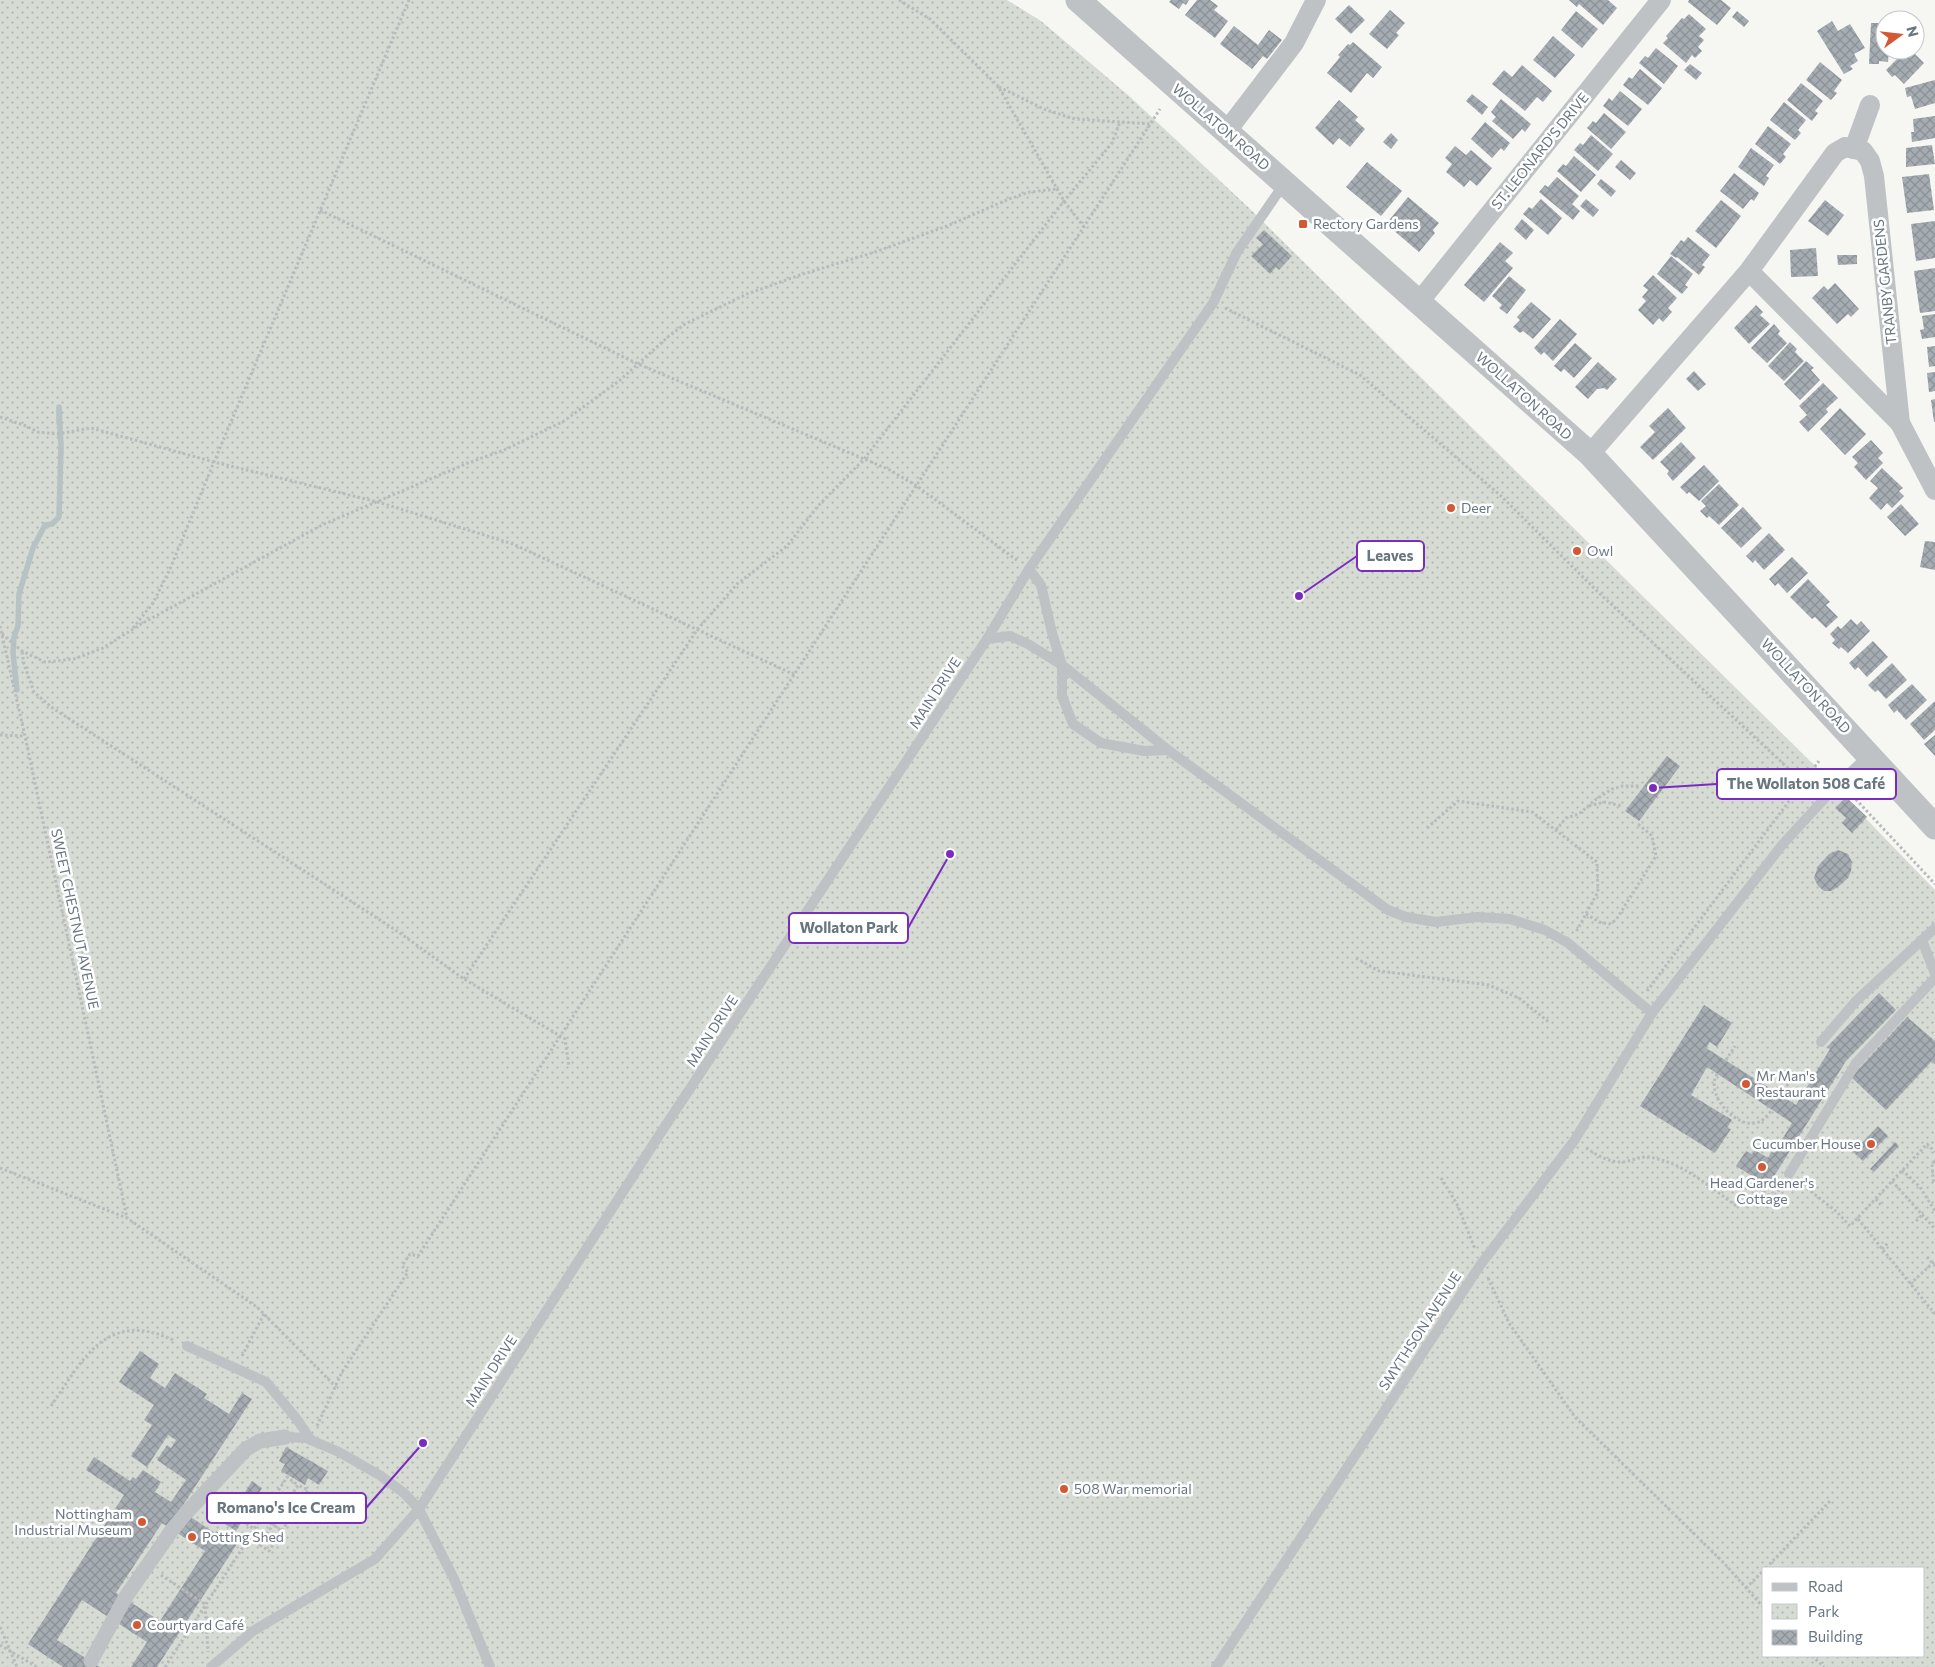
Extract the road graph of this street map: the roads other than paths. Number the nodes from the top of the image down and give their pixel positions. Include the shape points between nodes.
1 (1078, 0) edge
2 (1661, 0) edge
3 (1308, 2) edge
4 (1870, 105) dead end
5 (1226, 132) junction
6 (1854, 149) junction
7 (1284, 183) junction
8 (1750, 271) junction
9 (1420, 302) junction
10 (1900, 423) junction
11 (1590, 454) junction
12 (1935, 490) edge
13 (1029, 569) junction
14 (987, 639) junction
15 (1062, 665) junction
16 (1168, 750) junction
17 (1869, 755) junction
18 (1935, 827) edge
19 (1935, 928) edge
20 (1922, 940) junction
21 (1935, 974) edge
22 (1935, 978) edge
23 (1652, 1014) junction
24 (1821, 1042) dead end
25 (1789, 1174) road end
26 (187, 1346) road end
27 (285, 1437) joint
28 (311, 1440) junction
29 (419, 1510) junction
30 (91, 1661) dead end
31 (209, 1662) edge
32 (490, 1667) edge
33 (1216, 1667) edge

1 - 5 street, WOLLATON ROAD
2 - 9 street, ST. LEONARD'S DRIVE
3 - 5 street via 1294,43
4 - 6 street
5 - 7 street, WOLLATON ROAD
6 - 8 street via 1845,148 1835,153
6 - 10 street, TRANBY GARDENS via 1863,151 1874,176
7 - 9 street, WOLLATON ROAD
7 - 13 lane, MAIN DRIVE via 1237,252 1213,302
8 - 10 street, TRANBY GARDENS
8 - 11 street
9 - 11 street, WOLLATON ROAD
10 - 12 street, TRANBY GARDENS
11 - 17 street, WOLLATON ROAD
13 - 14 lane, MAIN DRIVE
13 - 15 lane via 1041,585
14 - 15 lane via 1010,636
14 - 29 lane, MAIN DRIVE via 665,1126
15 - 16 lane
15 - 16 lane via 1062,696 1073,724 1101,743 1144,751
16 - 23 lane via 1388,910 1436,922 1477,917 1510,919 1545,930 1594,964
17 - 18 street, WOLLATON ROAD
17 - 23 lane, SMYTHSON AVENUE via 1782,845
19 - 20 lane
20 - 21 lane
20 - 24 lane via 1856,1001
22 - 25 lane via 1856,1063
23 - 33 lane, SMYTHSON AVENUE via 1574,1141 1481,1264
26 - 28 lane via 266,1382
27 - 28 lane
27 - 30 street via 260,1441 246,1449 172,1530 125,1598
28 - 29 lane via 352,1458 381,1476 404,1493
29 - 31 lane, MAIN DRIVE via 375,1559
29 - 32 lane via 454,1580

